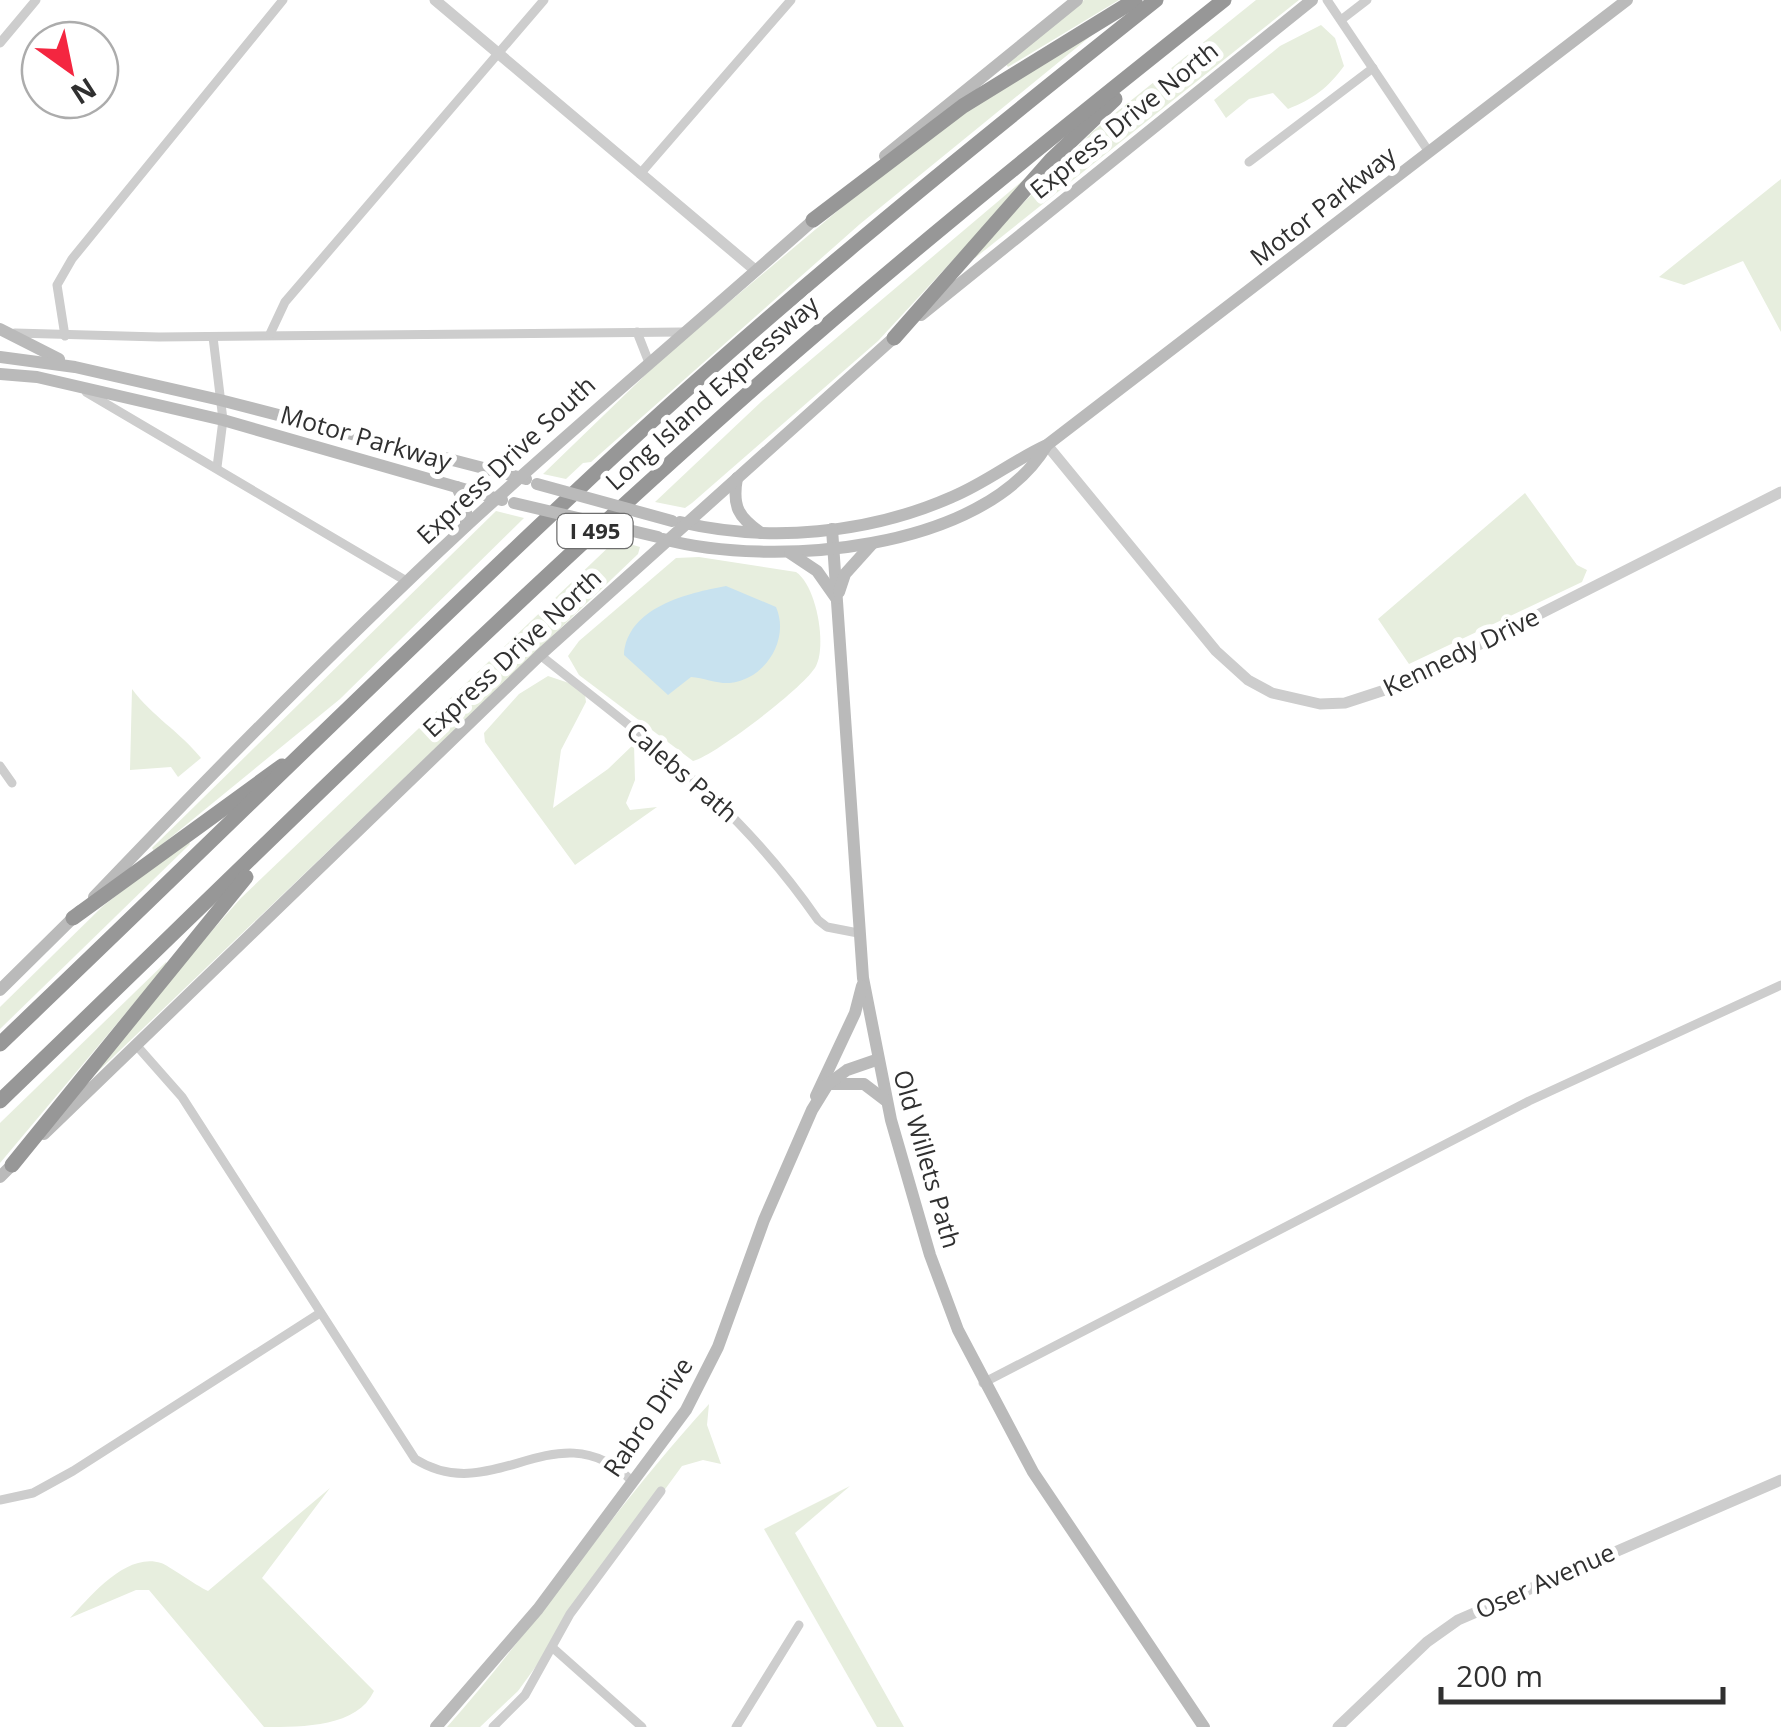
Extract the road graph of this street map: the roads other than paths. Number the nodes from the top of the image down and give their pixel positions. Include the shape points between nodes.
1 (36, 0) edge
2 (283, 0) edge
3 (435, 0) edge
4 (544, 0) edge
5 (791, 0) edge
6 (1078, 0) edge
7 (1136, 0) edge
8 (1156, 0) edge
9 (1226, 0) edge
10 (1312, 0) edge
11 (1327, 0) edge
12 (1367, 0) edge
13 (1626, 0) edge
14 (1341, 20) junction
15 (0, 43) edge
16 (499, 53) junction
17 (1373, 68) junction
18 (1429, 152) junction
19 (1249, 162) dead end
20 (640, 174) junction
21 (813, 220) junction
22 (755, 270) junction
23 (1, 330) edge
24 (637, 332) junction
25 (682, 332) junction
26 (270, 334) junction
27 (65, 336) junction
28 (213, 337) junction
29 (894, 338) junction
30 (0, 360) edge
31 (648, 360) junction
32 (74, 367) junction
33 (6, 374) edge
34 (75, 385) junction
35 (220, 400) junction
36 (223, 420) junction
37 (1047, 446) junction
38 (217, 467) junction
39 (521, 477) junction
40 (737, 478) junction
41 (457, 488) junction
42 (1781, 492) edge
43 (498, 499) junction
44 (679, 522) junction
45 (466, 526) junction
46 (832, 529) junction
47 (761, 533) junction
48 (662, 539) junction
49 (878, 540) junction
50 (834, 549) junction
51 (788, 552) junction
52 (408, 582) junction
53 (836, 599) junction
54 (540, 655) junction
55 (375, 740) junction
56 (307, 752) junction
57 (0, 766) edge
58 (12, 783) dead end
59 (73, 918) junction
60 (858, 933) junction
61 (863, 978) junction
62 (1781, 986) edge
63 (0, 990) edge
64 (0, 1044) edge
65 (137, 1046) junction
66 (876, 1060) junction
67 (828, 1084) junction
68 (0, 1101) edge
69 (886, 1102) junction
70 (812, 1110) junction
71 (6, 1171) edge
72 (320, 1314) junction
73 (983, 1383) junction
74 (1781, 1480) edge
75 (632, 1481) junction
76 (661, 1490) dead end
77 (0, 1500) edge
78 (799, 1625) dead end
79 (553, 1648) junction
80 (436, 1727) edge
81 (492, 1727) edge
82 (642, 1727) edge
83 (736, 1727) edge
84 (1204, 1727) edge
85 (1338, 1727) edge

1 - 15 street
2 - 27 street via 72,259 58,286
3 - 16 street
4 - 16 street
5 - 20 street
6 - 21 main road, Express Drive South
7 - 21 highway via 975,98
8 - 56 highway, Long Island Expressway / I 495 via 680,396
9 - 29 highway via 1051,160
9 - 55 highway, Long Island Expressway / I 495 via 818,332
10 - 29 main road, Express Drive North
11 - 14 street
12 - 14 street
13 - 18 main road, Motor Parkway
14 - 17 street
16 - 20 street
16 - 26 street via 285,302
17 - 18 street
17 - 19 street
18 - 37 main road, Motor Parkway
20 - 22 street
21 - 22 main road, Express Drive South
22 - 25 main road, Express Drive South
23 - 27 street
23 - 32 main road
24 - 25 street
24 - 26 street
24 - 31 street
25 - 31 main road, Express Drive South
26 - 28 street
27 - 28 street
28 - 35 street
29 - 40 main road, Express Drive North
30 - 32 main road, Motor Parkway
30 - 33 street
31 - 39 main road, Express Drive South
32 - 35 main road, Motor Parkway
33 - 34 main road, Motor Parkway
34 - 36 main road, Motor Parkway
34 - 38 street
35 - 36 street
35 - 39 main road, Motor Parkway
36 - 38 street
36 - 41 main road, Motor Parkway
37 - 42 street, Kennedy Drive via 1231,667 1272,694 1320,704 1397,686
37 - 46 main road, Motor Parkway via 951,498
37 - 49 main road, Motor Parkway via 1033,469 981,504
38 - 52 street
39 - 43 main road, Express Drive South
39 - 44 main road, Motor Parkway, bridge
40 - 44 main road, Express Drive North
40 - 47 main road via 734,505
41 - 43 main road, Motor Parkway
41 - 45 main road
43 - 45 main road, Express Drive South
43 - 48 main road, Motor Parkway, bridge
44 - 47 main road, Motor Parkway
44 - 48 main road, Express Drive North
45 - 52 main road, Express Drive South
46 - 47 main road, Motor Parkway
46 - 50 main road, Old Willets Path
48 - 51 main road, Motor Parkway via 718,551
48 - 54 main road, Express Drive North
49 - 50 main road, Motor Parkway
49 - 53 main road via 845,574
50 - 51 main road, Motor Parkway
50 - 53 main road, Old Willets Path
51 - 53 main road via 817,571
52 - 59 main road, Express Drive South
53 - 60 main road, Old Willets Path
54 - 60 street, Calebs Path via 702,782 818,920
54 - 65 main road, Express Drive North
55 - 68 highway, Long Island Expressway / I 495
55 - 71 highway via 232,893
56 - 59 highway
56 - 64 highway, Long Island Expressway / I 495
57 - 58 street
59 - 63 main road, Express Drive South
60 - 61 main road, Old Willets Path
61 - 66 main road, Old Willets Path
61 - 70 main road
62 - 73 street via 1544,1094
65 - 71 main road, Express Drive North
65 - 72 street via 182,1097
66 - 67 main road
66 - 69 main road, Old Willets Path
67 - 69 main road via 864,1084
67 - 70 main road, Rabro Drive
69 - 73 main road, Old Willets Path via 942,1292
70 - 75 main road, Rabro Drive via 704,1377
72 - 75 street via 399,1440 430,1469 468,1476 559,1452 584,1453 605,1457
72 - 77 street via 73,1472 34,1493
73 - 84 main road, Old Willets Path via 1061,1516
74 - 85 street, Oser Avenue via 1458,1620
75 - 80 main road, Rabro Drive via 538,1609
76 - 79 street via 570,1614
78 - 83 street
79 - 81 street via 525,1695
79 - 82 street

